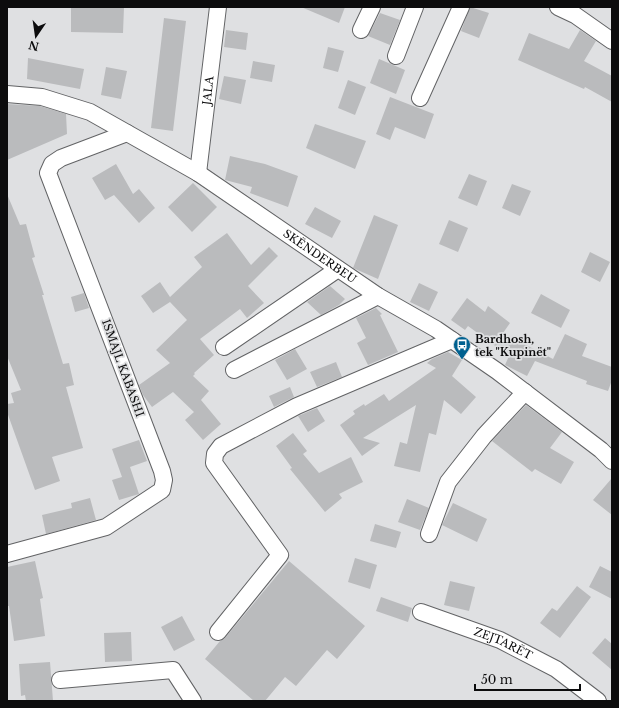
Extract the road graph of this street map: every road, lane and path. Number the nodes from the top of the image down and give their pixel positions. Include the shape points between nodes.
1 (218, 7) edge
2 (372, 7) edge
3 (415, 7) edge
4 (461, 7) edge
5 (558, 7) edge
6 (361, 30) dead end
7 (612, 41) edge
8 (396, 56) dead end
9 (7, 94) edge
10 (420, 98) dead end
11 (127, 133) junction
12 (198, 174) junction
13 (338, 269) junction
14 (378, 296) junction
15 (452, 340) junction
16 (224, 347) dead end
17 (234, 370) dead end
18 (525, 392) junction
19 (612, 461) edge
20 (429, 534) dead end
21 (7, 554) edge
22 (420, 612) dead end
23 (218, 632) dead end
24 (60, 680) dead end
25 (193, 701) edge
26 (598, 701) edge

1 - 12 street, JALA
2 - 6 street
3 - 8 street
4 - 10 street
5 - 7 street via 575,15
9 - 11 street, SKËNDERBEU via 42,97 90,112
11 - 12 street, SKËNDERBEU
11 - 21 street, ISMAJL KABASHI via 60,158 52,164 48,173 162,471 162,490 106,527
12 - 13 street, SKËNDERBEU
13 - 14 street, SKËNDERBEU
13 - 16 street
14 - 15 street, SKËNDERBEU
14 - 17 street
15 - 18 street, SKËNDERBEU
15 - 23 street via 297,406 221,446 215,454 214,463 280,555
18 - 19 street, SKËNDERBEU
18 - 20 street via 484,436 448,482
22 - 26 street, ZEJTARËT via 500,640 556,669
24 - 25 street via 173,670

